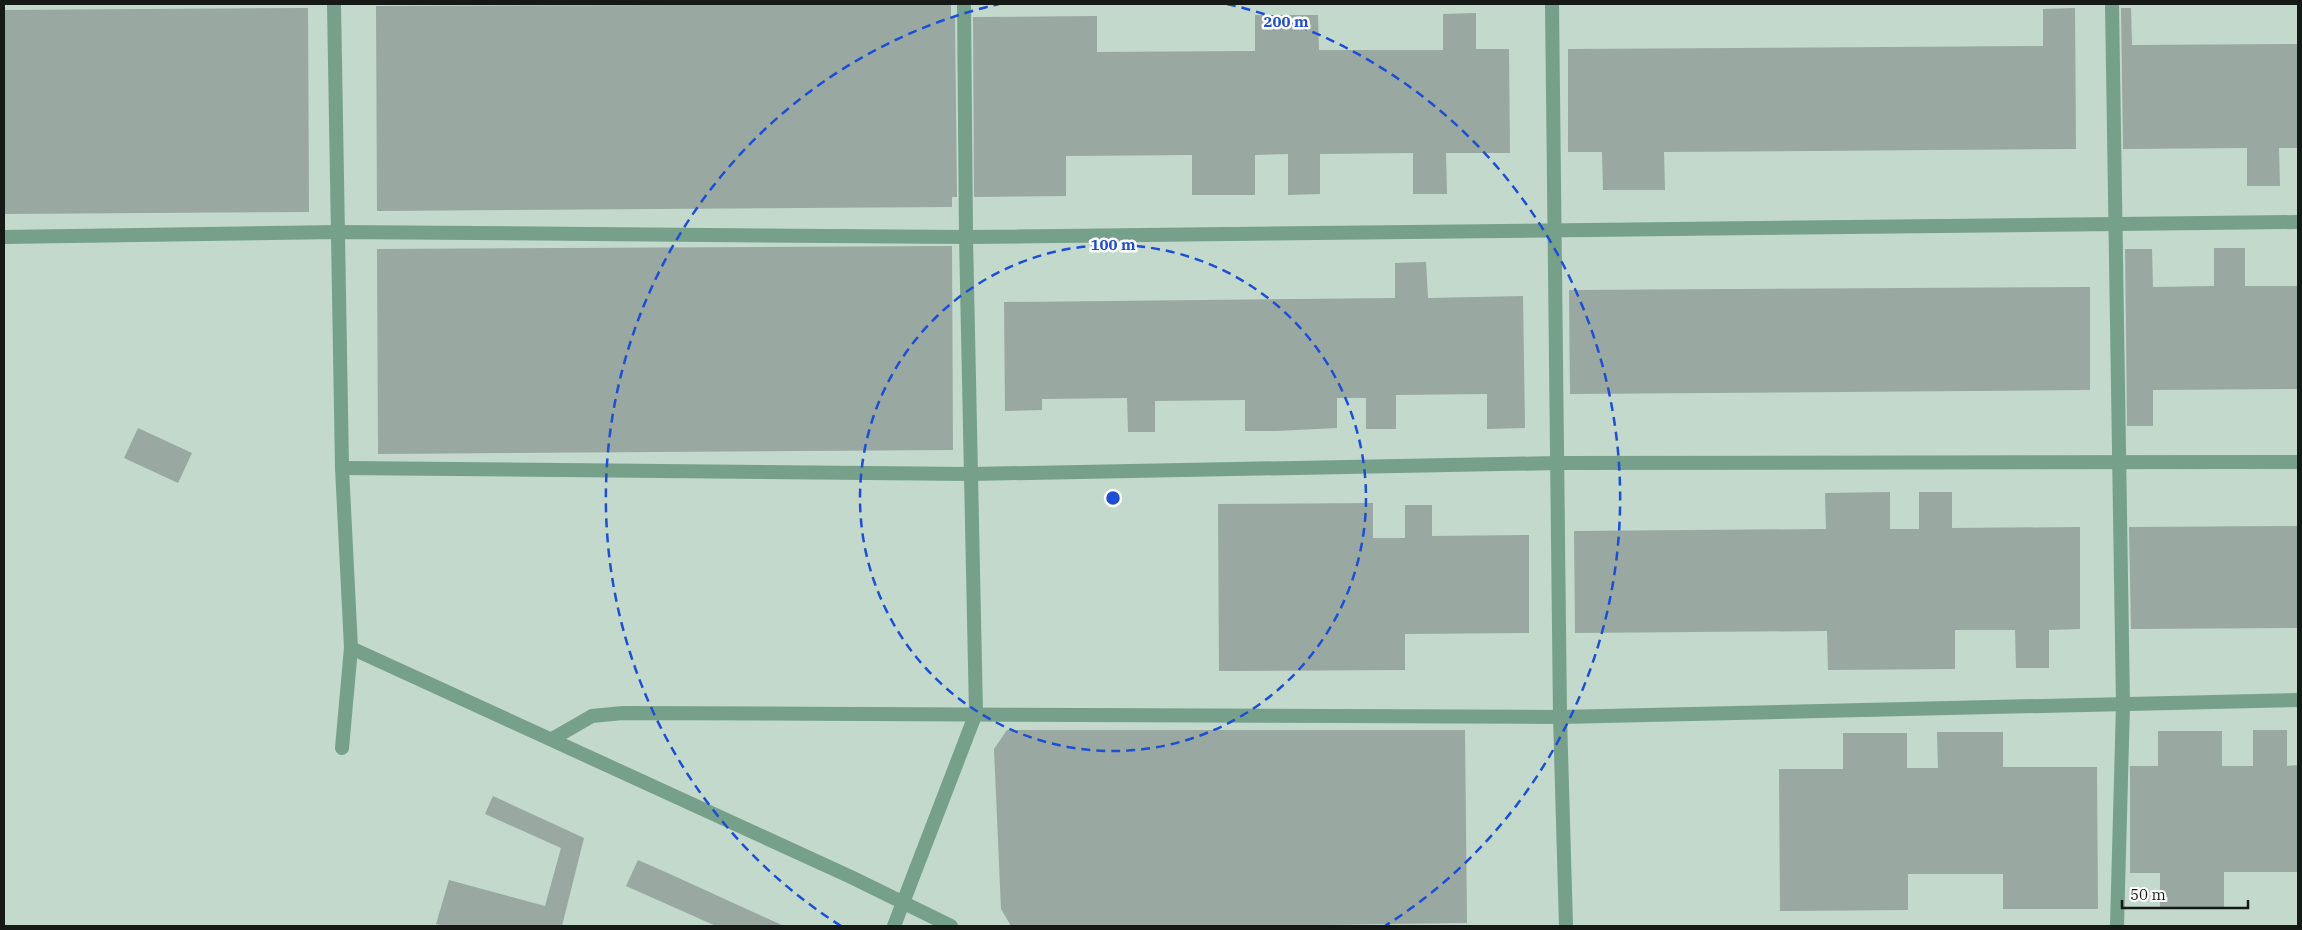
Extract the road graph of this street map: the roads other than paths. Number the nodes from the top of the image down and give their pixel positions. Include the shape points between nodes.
1 (334, 4) edge
2 (964, 4) edge
3 (1552, 4) edge
4 (2112, 4) edge
5 (2298, 222) edge
6 (2115, 225) junction
7 (1555, 230) junction
8 (338, 232) junction
9 (4, 237) edge
10 (966, 237) junction
11 (2298, 462) edge
12 (1558, 463) junction
13 (2119, 463) junction
14 (342, 468) junction
15 (971, 474) junction
16 (351, 648) junction
17 (2298, 700) edge
18 (2123, 705) junction
19 (976, 713) junction
20 (1560, 718) junction
21 (552, 739) junction
22 (342, 748) dead end
23 (904, 903) junction
24 (894, 926) edge
25 (951, 926) edge
26 (1566, 926) edge
27 (2117, 926) edge

1 - 8 street
2 - 10 street
3 - 7 street
4 - 6 street
5 - 6 street
6 - 7 street
6 - 13 street
7 - 10 street
7 - 12 street
8 - 9 street
8 - 10 street
8 - 14 street
10 - 15 street
11 - 13 street
12 - 13 street
12 - 15 street
12 - 20 street
13 - 18 street
14 - 15 street
14 - 16 street
15 - 19 street
16 - 21 street
16 - 22 street
17 - 18 street
18 - 20 street
18 - 27 street
19 - 20 street
19 - 21 street via 623,712 592,716
19 - 23 street
20 - 26 street
21 - 23 street
23 - 24 street
23 - 25 street

